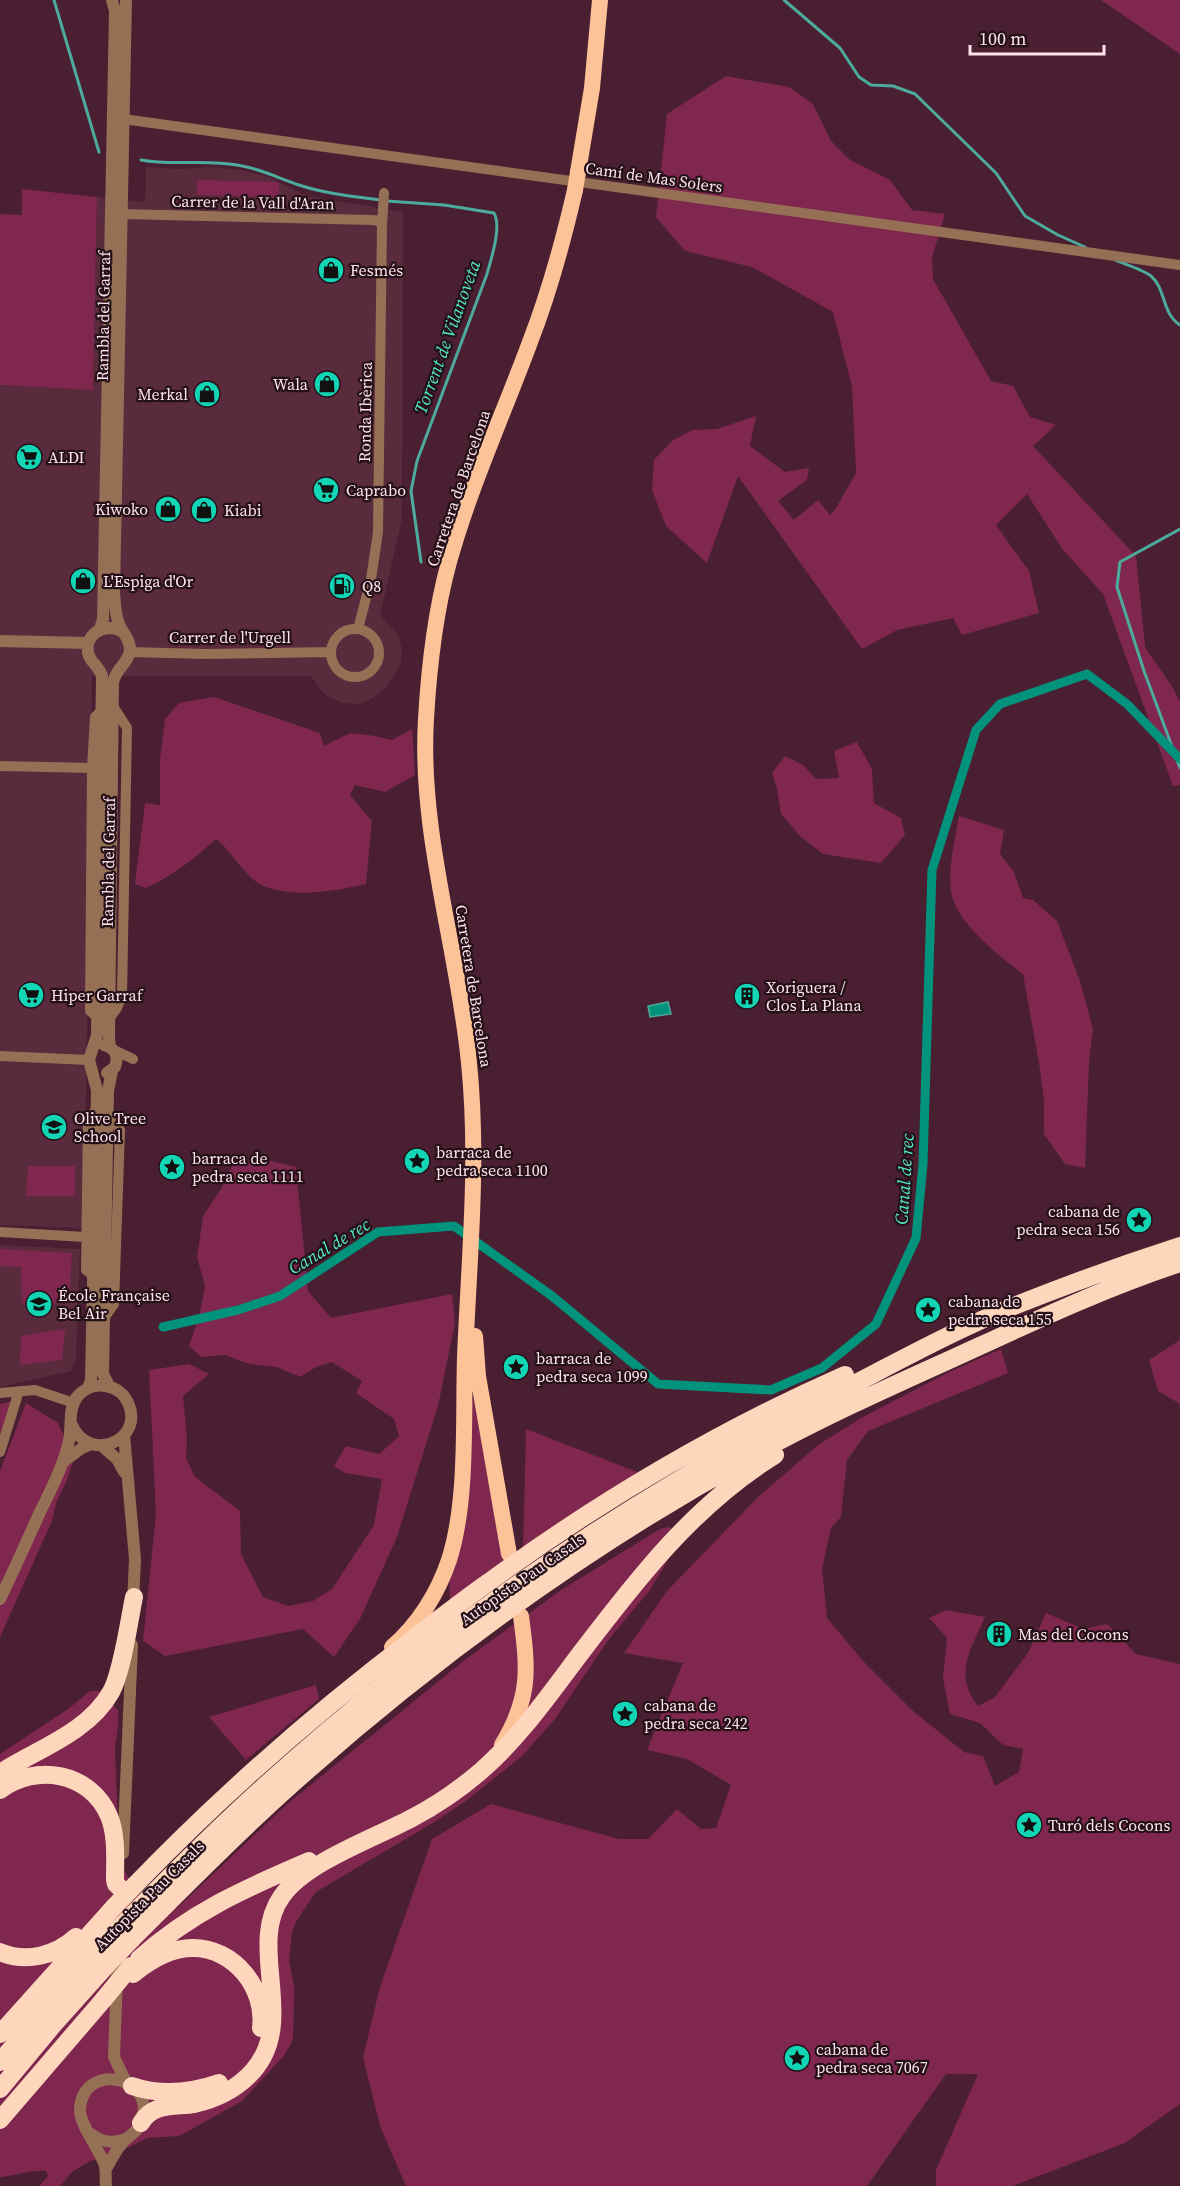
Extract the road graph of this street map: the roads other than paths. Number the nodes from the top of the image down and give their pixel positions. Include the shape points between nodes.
1 (112, 0) edge
2 (126, 0) edge
3 (600, 0) edge
4 (123, 119) junction
5 (118, 155) junction
6 (384, 193) dead end
7 (122, 214) junction
8 (382, 225) junction
9 (1180, 265) edge
10 (100, 629) junction
11 (358, 629) junction
12 (123, 632) junction
13 (0, 641) edge
14 (88, 643) junction
15 (130, 652) junction
16 (331, 652) junction
17 (122, 665) junction
18 (98, 667) junction
19 (107, 708) junction
20 (0, 766) edge
21 (92, 768) junction
22 (103, 1019) junction
23 (112, 1048) junction
24 (0, 1056) edge
25 (91, 1060) junction
26 (114, 1069) junction
27 (102, 1111) junction
28 (0, 1232) edge
29 (85, 1237) junction
30 (1180, 1246) edge
31 (1180, 1263) edge
32 (93, 1276) junction
33 (470, 1284) junction
34 (944, 1337) junction
35 (90, 1384) junction
36 (109, 1386) junction
37 (19, 1391) junction
38 (878, 1392) junction
39 (0, 1393) edge
40 (74, 1403) junction
41 (72, 1425) junction
42 (124, 1435) junction
43 (97, 1445) junction
44 (0, 1452) edge
45 (64, 1461) junction
46 (130, 1483) junction
47 (509, 1554) dead end
48 (134, 1597) junction
49 (0, 1599) edge
50 (521, 1616) dead end
51 (364, 1676) junction
52 (481, 1772) junction
53 (0, 1773) edge
54 (0, 1790) edge
55 (389, 1830) junction
56 (128, 1887) junction
57 (109, 1909) junction
58 (0, 1952) edge
59 (132, 1970) junction
60 (0, 2034) edge
61 (114, 2057) junction
62 (0, 2062) edge
63 (99, 2082) junction
64 (129, 2084) junction
65 (0, 2089) edge
66 (0, 2120) edge
67 (141, 2123) junction
68 (91, 2134) junction
69 (125, 2139) junction
70 (106, 2169) junction
71 (106, 2186) edge

1 - 5 street, Rambla del Garraf
2 - 4 street, Rambla del Garraf
3 - 33 highway, Carretera de Barcelona, bridge via 592,87 565,232 540,314 450,559 429,677 425,725 431,819 464,1018 473,1116
4 - 5 street, Rambla del Garraf
4 - 9 street, Camí de Mas Solers
5 - 7 street, Rambla del Garraf
5 - 10 street, Rambla del Garraf
6 - 8 street, Ronda Ibèrica
7 - 8 street, Carrer de la Vall d'Aran via 373,220
7 - 12 street, Rambla del Garraf via 114,593
8 - 11 street, Ronda Ibèrica via 378,532
10 - 12 street via 113,627
10 - 14 street
11 - 16 street via 342,632
11 - 16 street via 377,642 379,658 371,672 356,678 341,673
12 - 15 street, Rambla del Garraf
13 - 14 street
14 - 18 street, Rambla del Garraf via 89,656
15 - 16 street, Carrer de l'Urgell
15 - 17 street, Rambla del Garraf
17 - 18 street via 109,670
17 - 19 street, Rambla del Garraf via 114,675
18 - 19 street, Rambla del Garraf
19 - 21 street, Rambla del Garraf via 95,717
19 - 22 street, Rambla del Garraf
19 - 22 street, Rambla del Garraf via 127,728 122,996 117,1008
20 - 21 street
21 - 22 street, Rambla del Garraf via 90,1011
22 - 23 street, Rambla del Garraf
22 - 25 street, Rambla del Garraf
23 - 25 street via 99,1046
23 - 26 street via 117,1056
24 - 25 street
25 - 26 street via 100,1074
25 - 27 street, Rambla del Garraf
26 - 27 street, Rambla del Garraf
27 - 29 street, Rambla del Garraf via 88,1118
27 - 32 street, Rambla del Garraf
27 - 36 street, Rambla del Garraf via 103,1374
28 - 29 street
29 - 32 street, Rambla del Garraf via 86,1269
30 - 34 highway, Autopista Pau Casals via 1013,1306
31 - 38 highway, Autopista Pau Casals via 1091,1295
32 - 35 street, Rambla del Garraf
33 - 47 highway via 478,1376
33 - 51 highway via 459,1511 449,1561 421,1616
34 - 51 highway via 915,1345 817,1388 659,1471 548,1540
34 - 62 highway, Autopista Pau Casals, bridge via 680,1478 556,1557 392,1678 269,1781 199,1847 106,1941
35 - 36 street
35 - 40 street
36 - 42 street via 123,1395 129,1405 131,1420
37 - 39 street
37 - 40 street via 34,1390
37 - 44 street
38 - 52 highway via 861,1406 763,1462 706,1507 644,1571 528,1721
38 - 65 highway, Autopista Pau Casals, bridge via 799,1430 690,1491 508,1611 401,1692 283,1792 211,1860 105,1967
40 - 41 street
41 - 43 street via 79,1436
41 - 45 street
42 - 43 street via 116,1442
42 - 46 street
43 - 45 street via 82,1448
43 - 46 street via 117,1459
45 - 49 street
46 - 48 street
48 - 53 highway via 118,1672 107,1699 85,1723
48 - 56 street
50 - 52 highway via 524,1696 509,1734
51 - 56 highway
52 - 55 highway via 440,1802
54 - 56 highway via 29,1775 50,1774 86,1788 109,1817 116,1884
55 - 59 highway via 224,1899 169,1933
55 - 67 highway via 300,1876 277,1903 269,1941 273,2024 265,2054 252,2073 224,2093 194,2104 157,2109
56 - 57 highway, bridge
56 - 61 street
57 - 58 highway via 57,1950 30,1958
57 - 60 highway
59 - 64 highway via 179,1950 193,1948 216,1954 237,1966 251,1982 260,2001 261,2022 252,2054 237,2072 220,2083 169,2093
59 - 66 highway, bridge
61 - 63 street
61 - 64 street
63 - 64 street via 112,2078
63 - 68 street via 85,2093 80,2108 83,2124
64 - 67 street via 142,2099
67 - 69 street
68 - 69 street via 105,2142
68 - 70 street
69 - 70 street
70 - 71 street

